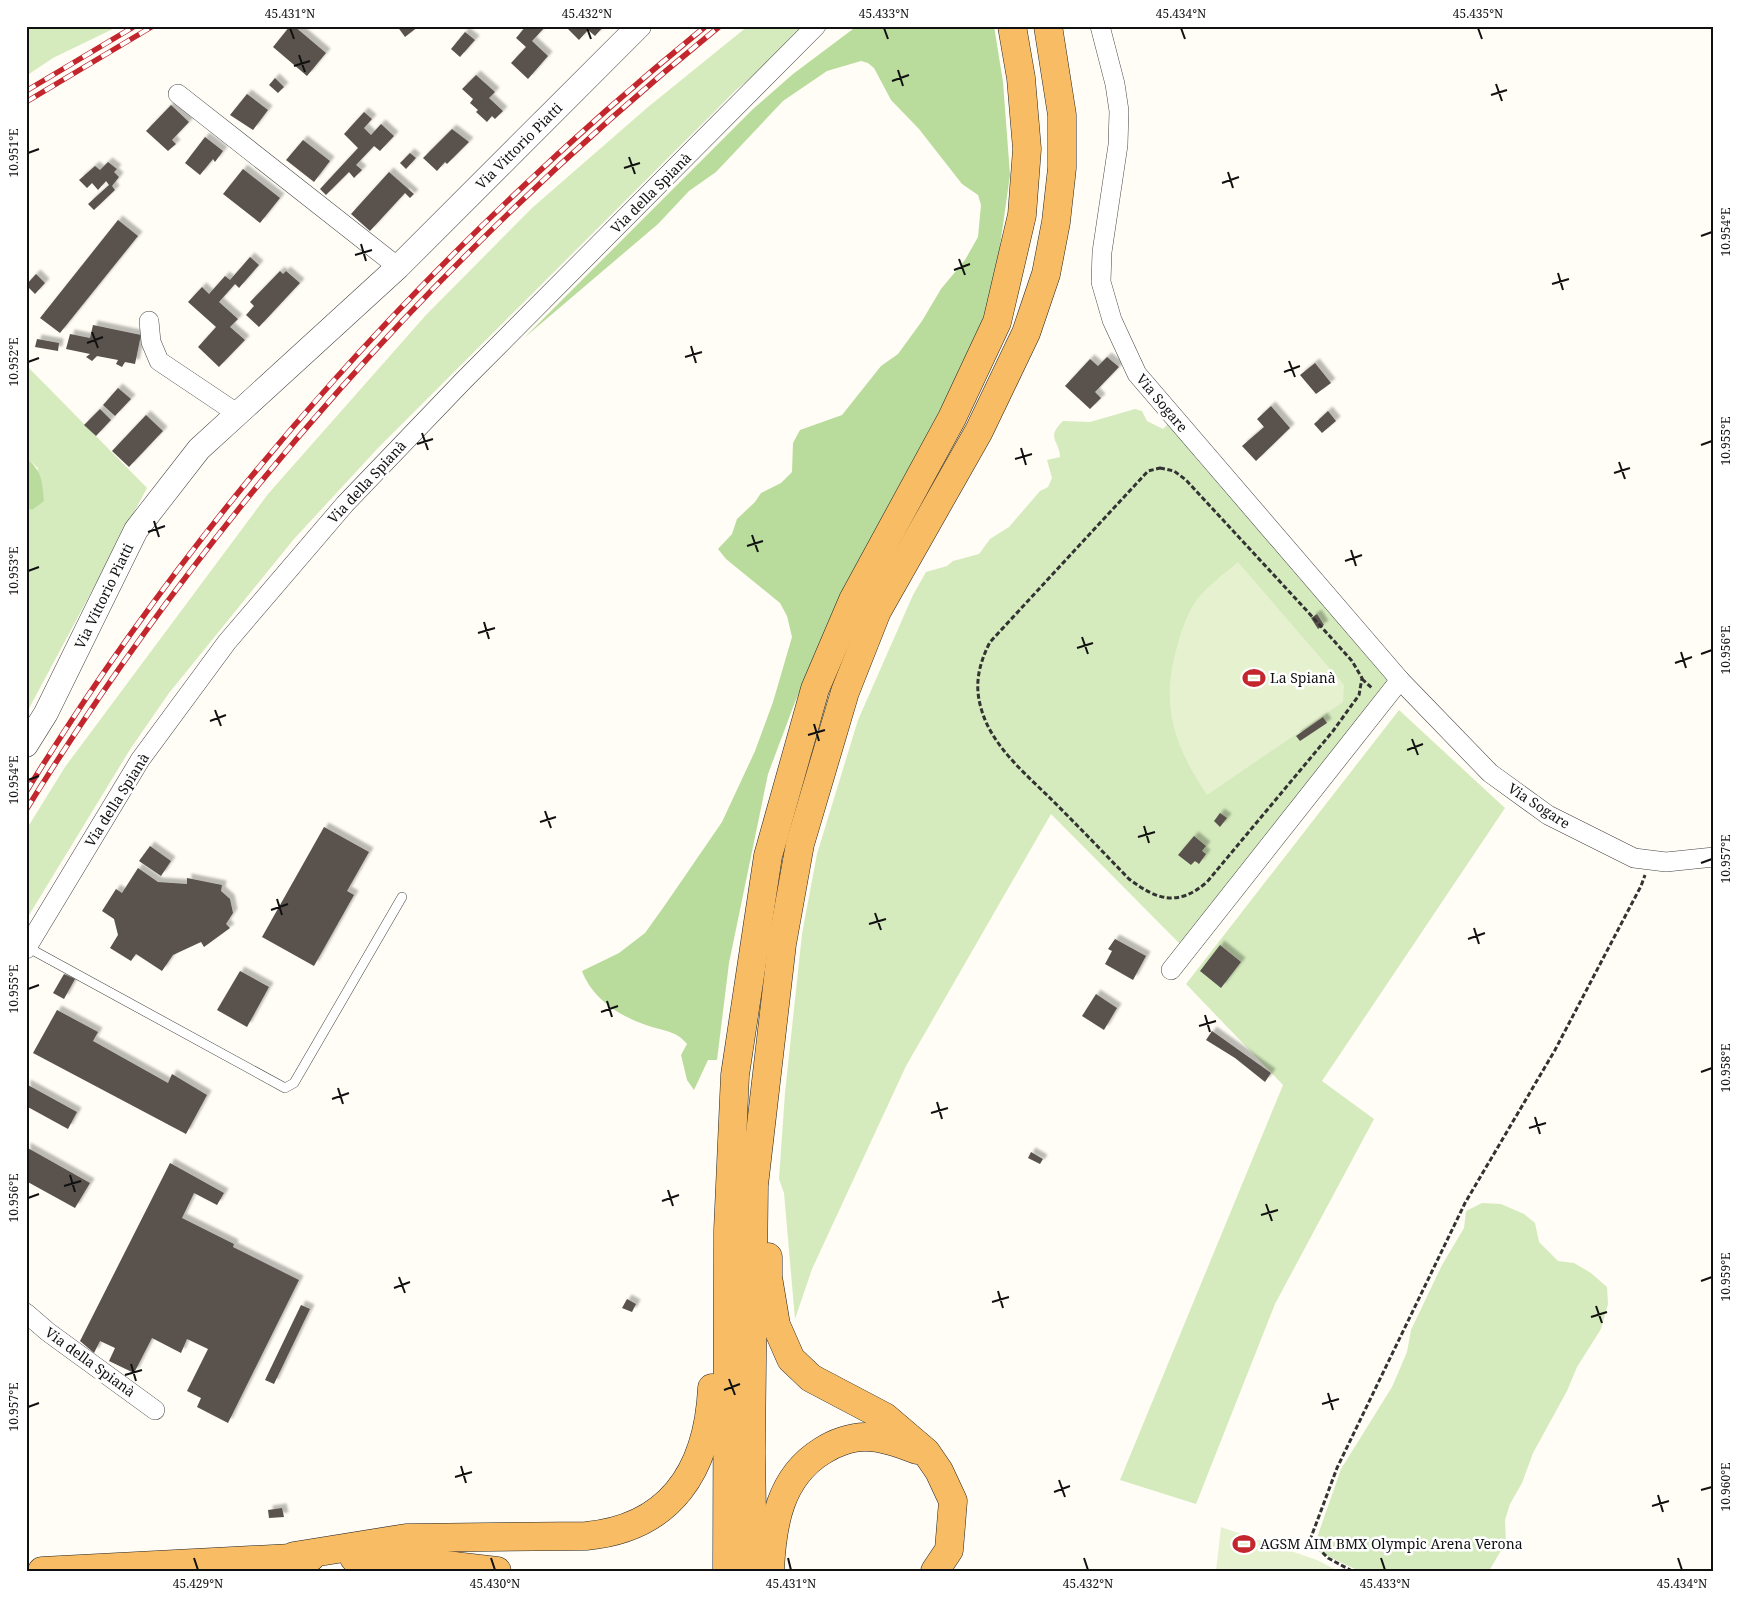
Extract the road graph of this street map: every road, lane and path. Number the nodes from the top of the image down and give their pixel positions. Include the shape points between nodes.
1 (640, 26) edge
2 (816, 26) edge
3 (1012, 26) edge
4 (1048, 26) edge
5 (1100, 26) edge
6 (178, 94) dead end
7 (398, 266) junction
8 (148, 321) dead end
9 (238, 414) junction
10 (1186, 480) joint
11 (1400, 680) junction
12 (26, 745) edge
13 (1714, 857) edge
14 (1649, 860) junction
15 (402, 897) dead end
16 (782, 944) junction
17 (27, 948) edge
18 (1171, 970) dead end
19 (728, 1230) junction
20 (26, 1313) edge
21 (155, 1410) dead end
22 (926, 1452) junction
23 (294, 1556) junction
24 (42, 1571) edge
25 (348, 1571) edge
26 (497, 1571) edge
27 (727, 1571) edge
28 (752, 1571) edge
29 (770, 1571) edge
30 (935, 1571) edge
31 (1352, 1571) edge

1 - 7 street, Via Vittorio Piatti
2 - 17 street, Via della Spianà via 345,504 227,642 140,760
3 - 19 highway via 1021,78 1027,148 1022,215 1011,269 997,322 952,418 853,600 814,689 768,856 735,1075
4 - 16 highway via 1062,115 1062,168 1046,274 1026,333 979,431 877,610 845,692 800,844
5 - 11 street, Via Sogare via 1119,111 1118,145 1102,252 1101,282 1126,353 1137,374
6 - 7 street
7 - 9 street, Via Vittorio Piatti
8 - 9 street via 150,342 159,361
9 - 12 street, Via Vittorio Piatti via 199,449 136,530 46,713
10 - 10 path via 1174,471 1160,468 1148,471 990,642 978,674 981,710 1013,760 1129,879 1160,897 1178,898 1195,893 1207,882 1333,731 1359,695 1362,678 1352,661
11 - 14 street, Via Sogare via 1490,773 1548,815 1634,858
11 - 18 street
13 - 14 street, Via Sogare via 1666,862
14 - 31 path via 1641,886 1555,1050 1465,1203 1337,1468 1310,1540 1328,1558
15 - 17 lane via 294,1083 285,1088
16 - 22 highway via 767,1192 768,1277 776,1325 791,1358 811,1378 885,1418
16 - 28 highway via 754,1185
19 - 23 highway via 711,1412 703,1446 691,1473 674,1497 652,1516 612,1534 406,1538
19 - 27 highway
20 - 21 street, Via della Spianà
22 - 29 highway via 893,1441 864,1437 834,1443 809,1459 795,1473 781,1499 770,1548
22 - 30 highway via 953,1501 949,1550
23 - 24 highway
23 - 25 highway
23 - 26 highway via 394,1560

